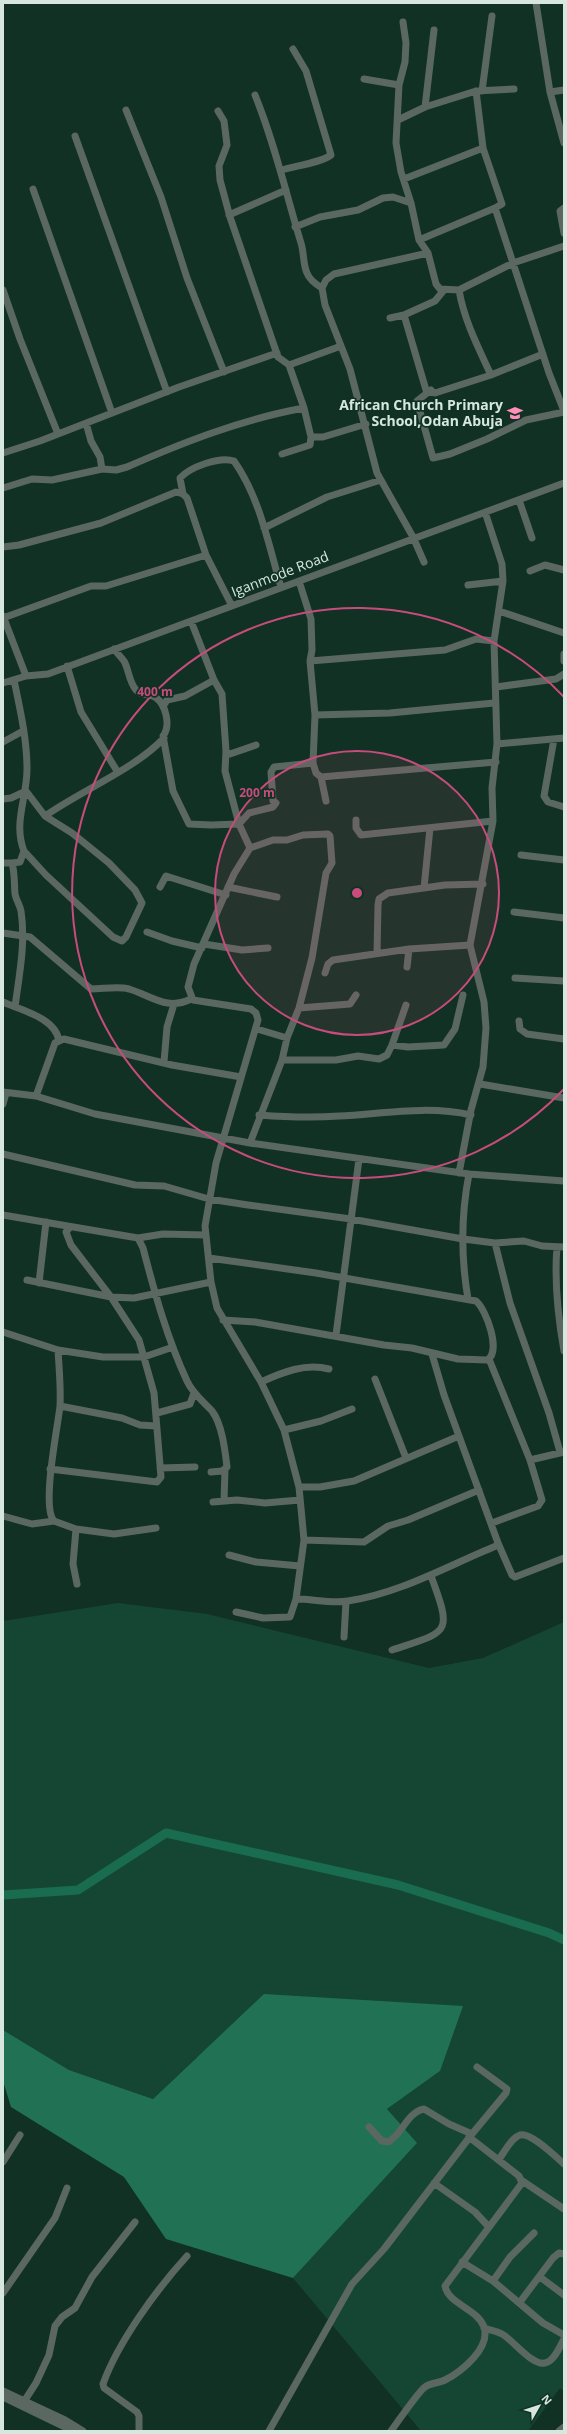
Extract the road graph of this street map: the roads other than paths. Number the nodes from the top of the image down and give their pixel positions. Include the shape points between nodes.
1 (536, 3) edge
2 (492, 16) dead end
3 (403, 22) dead end
4 (434, 30) dead end
5 (293, 49) dead end
6 (364, 79) dead end
7 (399, 85) junction
8 (514, 89) dead end
9 (564, 90) edge
10 (479, 91) junction
11 (550, 92) junction
12 (255, 95) dead end
13 (425, 107) junction
14 (126, 110) dead end
15 (218, 111) dead end
16 (398, 120) junction
17 (75, 136) dead end
18 (564, 143) edge
19 (483, 148) junction
20 (282, 170) junction
21 (404, 179) junction
22 (33, 189) dead end
23 (286, 190) junction
24 (411, 203) junction
25 (495, 208) junction
26 (564, 208) edge
27 (229, 215) junction
28 (295, 227) junction
29 (564, 233) edge
30 (419, 240) junction
31 (564, 246) edge
32 (428, 253) junction
33 (513, 263) junction
34 (322, 288) junction
35 (3, 290) edge
36 (444, 290) junction
37 (459, 290) junction
38 (404, 315) junction
39 (390, 318) dead end
40 (341, 346) junction
41 (278, 353) junction
42 (543, 354) junction
43 (289, 365) junction
44 (224, 372) junction
45 (491, 375) junction
46 (430, 390) junction
47 (167, 392) junction
48 (304, 408) junction
49 (564, 411) edge
50 (112, 413) junction
51 (86, 423) junction
52 (366, 424) junction
53 (58, 434) junction
54 (311, 437) junction
55 (3, 453) edge
56 (282, 454) dead end
57 (102, 469) junction
58 (381, 480) junction
59 (564, 483) edge
60 (3, 488) edge
61 (183, 494) junction
62 (519, 500) junction
63 (485, 512) junction
64 (264, 528) junction
65 (413, 537) junction
66 (532, 538) dead end
67 (3, 547) edge
68 (206, 555) junction
69 (424, 562) dead end
70 (564, 570) edge
71 (530, 571) dead end
72 (299, 581) junction
73 (503, 582) junction
74 (468, 585) dead end
75 (281, 587) junction
76 (232, 606) junction
77 (499, 611) junction
78 (3, 618) edge
79 (191, 621) junction
80 (564, 633) edge
81 (494, 641) junction
82 (114, 649) junction
83 (564, 654) edge
84 (310, 661) junction
85 (564, 661) edge
86 (67, 666) junction
87 (564, 674) edge
88 (26, 676) junction
89 (14, 680) junction
90 (214, 680) junction
91 (3, 683) edge
92 (496, 687) junction
93 (494, 703) junction
94 (164, 705) junction
95 (315, 715) junction
96 (23, 731) junction
97 (164, 738) junction
98 (564, 738) edge
99 (554, 739) junction
100 (3, 742) edge
101 (497, 744) junction
102 (256, 745) dead end
103 (226, 751) junction
104 (496, 762) junction
105 (313, 763) junction
106 (117, 771) junction
107 (321, 777) junction
108 (26, 791) junction
109 (3, 800) edge
110 (326, 801) dead end
111 (564, 807) edge
112 (45, 816) junction
113 (356, 820) dead end
114 (493, 821) junction
115 (239, 824) junction
116 (430, 828) junction
117 (250, 848) junction
118 (24, 851) junction
119 (521, 855) dead end
120 (564, 860) edge
121 (3, 862) edge
122 (12, 863) junction
123 (483, 884) junction
124 (160, 887) dead end
125 (228, 887) junction
126 (424, 888) junction
127 (226, 895) junction
128 (277, 897) dead end
129 (514, 912) dead end
130 (564, 918) edge
131 (147, 932) dead end
132 (3, 933) edge
133 (21, 936) junction
134 (470, 945) junction
135 (203, 946) junction
136 (268, 948) dead end
137 (409, 949) junction
138 (377, 952) junction
139 (407, 967) dead end
140 (325, 973) dead end
141 (515, 978) dead end
142 (564, 981) edge
143 (356, 995) dead end
144 (463, 995) dead end
145 (191, 999) junction
146 (3, 1002) edge
147 (174, 1004) junction
148 (406, 1005) dead end
149 (15, 1007) junction
150 (298, 1008) junction
151 (519, 1020) dead end
152 (257, 1029) junction
153 (287, 1038) junction
154 (564, 1039) edge
155 (59, 1040) junction
156 (392, 1045) junction
157 (282, 1060) junction
158 (164, 1062) junction
159 (241, 1077) junction
160 (480, 1084) junction
161 (5, 1092) edge
162 (36, 1096) junction
163 (564, 1098) edge
164 (3, 1104) edge
165 (259, 1115) junction
166 (470, 1115) junction
167 (224, 1139) junction
168 (250, 1143) junction
169 (3, 1154) edge
170 (359, 1159) junction
171 (459, 1173) junction
172 (469, 1174) junction
173 (564, 1181) edge
174 (209, 1199) junction
175 (3, 1215) edge
176 (351, 1219) junction
177 (46, 1222) junction
178 (70, 1227) junction
179 (206, 1235) junction
180 (138, 1238) junction
181 (463, 1239) junction
182 (495, 1243) junction
183 (561, 1247) edge
184 (209, 1258) junction
185 (343, 1278) junction
186 (27, 1280) dead end
187 (211, 1282) junction
188 (39, 1283) junction
189 (154, 1295) junction
190 (111, 1297) junction
191 (468, 1299) junction
192 (562, 1315) edge
193 (222, 1320) junction
194 (3, 1332) edge
195 (336, 1335) junction
196 (173, 1347) junction
197 (58, 1350) junction
198 (564, 1351) edge
199 (432, 1354) junction
200 (144, 1357) junction
201 (490, 1359) junction
202 (329, 1369) dead end
203 (375, 1379) dead end
204 (261, 1382) junction
205 (194, 1393) junction
206 (60, 1406) junction
207 (352, 1409) dead end
208 (157, 1413) junction
209 (156, 1426) junction
210 (284, 1430) junction
211 (460, 1436) junction
212 (562, 1452) edge
213 (406, 1458) junction
214 (530, 1460) junction
215 (195, 1467) dead end
216 (160, 1468) junction
217 (50, 1469) junction
218 (225, 1470) junction
219 (211, 1472) dead end
220 (299, 1487) junction
221 (479, 1490) junction
222 (300, 1500) junction
223 (224, 1501) junction
224 (213, 1502) dead end
225 (3, 1516) edge
226 (54, 1521) junction
227 (492, 1523) junction
228 (156, 1528) dead end
229 (76, 1529) junction
230 (304, 1540) junction
231 (498, 1543) junction
232 (229, 1555) dead end
233 (564, 1558) edge
234 (300, 1566) junction
235 (431, 1576) junction
236 (77, 1584) dead end
237 (296, 1599) junction
238 (346, 1602) junction
239 (236, 1612) dead end
240 (344, 1637) dead end
241 (392, 1650) dead end
242 (477, 2067) dead end
243 (369, 2127) dead end
244 (20, 2135) dead end
245 (470, 2135) junction
246 (499, 2159) junction
247 (3, 2162) edge
248 (564, 2164) edge
249 (521, 2180) junction
250 (434, 2183) junction
251 (67, 2188) dead end
252 (564, 2209) edge
253 (135, 2222) dead end
254 (488, 2226) junction
255 (534, 2233) dead end
256 (564, 2254) edge
257 (187, 2256) dead end
258 (462, 2262) junction
259 (540, 2277) junction
260 (493, 2281) junction
261 (3, 2293) edge
262 (564, 2295) edge
263 (520, 2302) junction
264 (484, 2328) junction
265 (564, 2335) edge
266 (564, 2339) edge
267 (3, 2391) edge
268 (3, 2397) edge
269 (25, 2400) junction
270 (564, 2427) edge
271 (73, 2431) edge
272 (83, 2431) edge
273 (139, 2431) edge
274 (269, 2431) edge
275 (391, 2431) edge
276 (559, 2431) edge

1 - 11 street
2 - 10 street
3 - 7 street via 405,62
4 - 13 street
5 - 20 street via 306,71 331,155 323,160
6 - 7 street
7 - 16 street
8 - 10 street
9 - 11 street
10 - 13 street
10 - 19 street
11 - 18 street
12 - 20 street
13 - 16 street
14 - 44 street via 161,197 187,278
15 - 27 street via 224,121 227,145 218,166
16 - 21 street via 396,143 400,172
17 - 47 street
19 - 21 street
19 - 25 street via 502,204
20 - 23 street
21 - 24 street
22 - 50 street
23 - 27 street
23 - 28 street
24 - 28 street via 393,197 384,198 358,210 320,217
24 - 30 street
25 - 30 street
25 - 33 street
26 - 29 street via 560,211
27 - 41 street
28 - 34 street via 305,256 307,273
30 - 32 street
31 - 33 street
32 - 34 street via 334,274 326,280
32 - 36 street via 436,284
33 - 37 street
33 - 42 street
34 - 40 street via 325,306
35 - 53 street via 24,351
36 - 37 street
36 - 38 street via 435,301
37 - 45 street via 467,325
38 - 39 street
38 - 46 street via 426,390
40 - 43 street
40 - 52 street
41 - 43 street via 278,357
41 - 44 street
42 - 45 street
42 - 49 street
43 - 48 street
44 - 47 street
45 - 46 street via 435,392
46 - 49 street via 417,401 434,458 487,439 526,420
47 - 50 street
48 - 54 street
48 - 57 street via 270,413 198,438 128,467 116,470
50 - 51 street
51 - 53 street
51 - 57 street via 91,441 100,457
52 - 54 street via 323,437
52 - 58 street
53 - 55 street
54 - 56 street via 310,445
57 - 60 street via 52,480 32,479
58 - 64 street via 327,498
58 - 65 street
59 - 62 street, Iganmode Road
61 - 64 street via 180,478 186,472 224,459 234,461 249,482
61 - 67 street via 169,494 101,523
61 - 68 street via 187,498
62 - 63 street, Iganmode Road
62 - 66 street
63 - 65 street, Iganmode Road
63 - 73 street via 502,564
64 - 75 street
65 - 69 street
65 - 72 street, Iganmode Road
68 - 76 street
68 - 78 street via 106,586 91,586
70 - 71 street via 545,565
72 - 75 street, Iganmode Road
72 - 84 street via 311,619
73 - 74 street
73 - 77 street
75 - 76 street, Iganmode Road
76 - 79 street, Iganmode Road
77 - 80 street
77 - 81 street
78 - 88 street
79 - 82 street, Iganmode Road
79 - 90 street
81 - 84 street via 476,639 445,650
81 - 92 street
82 - 86 street, Iganmode Road
82 - 94 street via 124,661 135,689 144,695 155,697
83 - 85 street
84 - 95 street
86 - 88 street, Iganmode Road via 48,674
86 - 106 street via 81,712
87 - 92 street via 556,679
88 - 89 street, Iganmode Road
89 - 91 street, Iganmode Road
89 - 96 street
90 - 94 street via 185,696 167,700
90 - 103 street via 222,694
92 - 93 street
93 - 95 street via 390,713
93 - 101 street
94 - 97 street
95 - 105 street
96 - 100 street
96 - 108 street via 27,770
97 - 106 street via 150,754
97 - 115 street via 164,752 173,791 188,822 211,826
98 - 99 street
99 - 101 street
99 - 111 street via 544,796 548,802
101 - 104 street
102 - 103 street via 230,754
103 - 115 street via 225,771
104 - 107 street
104 - 114 street via 492,788
105 - 107 street via 316,773
105 - 115 street via 274,767 271,772 273,801 276,803 272,807 249,813
106 - 112 street
107 - 110 street
108 - 109 street
108 - 112 street
108 - 118 street via 19,832
112 - 118 street via 72,833 109,863 135,890 142,903 126,937 122,941 113,937
113 - 116 street via 356,828 361,835
114 - 116 street
114 - 123 street
115 - 117 street
116 - 126 street
117 - 125 street
117 - 150 street via 273,840 287,840 303,835 330,836 332,863 326,873 312,958
118 - 122 street via 20,862
119 - 120 street
121 - 122 street
122 - 133 street via 15,873 15,895 21,911
123 - 126 street
123 - 134 street
124 - 127 street via 166,876
125 - 127 street
125 - 128 street
126 - 138 street via 388,893 379,899
127 - 135 street
129 - 130 street
131 - 135 street via 172,941
132 - 133 street
133 - 147 street via 30,937 91,989 128,988
133 - 149 street via 21,965
134 - 137 street
134 - 160 street via 486,1016 485,1053
135 - 136 street via 242,950
135 - 145 street via 194,964 188,987
137 - 138 street
137 - 139 street
138 - 140 street via 330,961
141 - 142 street
143 - 150 street via 350,1004
144 - 156 street via 455,1029 444,1045
145 - 147 street
145 - 152 street via 251,1009 257,1016
146 - 149 street
147 - 158 street via 166,1027
148 - 156 street
149 - 155 street via 54,1028
150 - 153 street
151 - 154 street via 520,1029 527,1034
152 - 153 street
152 - 159 street via 244,1060
153 - 157 street
155 - 158 street via 64,1039
155 - 162 street via 55,1043
156 - 157 street via 387,1055 379,1059 358,1056 336,1060
157 - 165 street
158 - 159 street
159 - 167 street
160 - 163 street
160 - 166 street
161 - 162 street
161 - 164 street
162 - 167 street via 95,1114
165 - 166 street via 337,1116 400,1110 459,1112
165 - 168 street
166 - 171 street
167 - 168 street
167 - 174 street
168 - 170 street
169 - 174 street via 135,1184 171,1188
170 - 171 street
170 - 176 street
171 - 172 street
172 - 173 street
172 - 181 street
174 - 176 street
174 - 179 street
175 - 177 street
176 - 181 street
176 - 185 street
177 - 178 street
177 - 188 street
178 - 180 street
178 - 190 street via 66,1232 68,1240
179 - 180 street via 163,1234
179 - 184 street
180 - 189 street via 143,1248
181 - 182 street
181 - 191 street via 463,1265
182 - 183 street via 524,1241
182 - 212 street via 510,1303
183 - 192 street via 555,1269
184 - 185 street
184 - 187 street
185 - 191 street
185 - 195 street
186 - 188 street
187 - 189 street
187 - 193 street
188 - 190 street
189 - 190 street
189 - 196 street
190 - 200 street via 139,1340
191 - 201 street via 476,1301 484,1310 494,1345
192 - 198 street
193 - 195 street via 255,1322
193 - 204 street
194 - 197 street
195 - 199 street via 384,1346 412,1348
196 - 200 street
196 - 205 street
197 - 200 street via 103,1357
197 - 206 street
199 - 201 street via 481,1361
199 - 211 street via 434,1367
200 - 208 street via 150,1374
201 - 214 street
202 - 204 street via 316,1365 302,1367
203 - 213 street
204 - 210 street
205 - 208 street via 190,1404
205 - 218 street via 219,1424
206 - 209 street
206 - 217 street
207 - 210 street via 315,1423
208 - 209 street
209 - 216 street
210 - 220 street
211 - 213 street
211 - 221 street
212 - 214 street
213 - 220 street via 354,1481
214 - 227 street via 542,1500 540,1505
215 - 216 street
216 - 217 street via 157,1482
217 - 226 street via 50,1513
218 - 219 street
218 - 223 street
220 - 222 street
221 - 227 street
221 - 230 street via 388,1526 364,1542
222 - 223 street via 265,1503
222 - 230 street
223 - 224 street
225 - 226 street via 32,1524
226 - 229 street
227 - 231 street
228 - 229 street via 114,1534
229 - 236 street via 73,1564
230 - 234 street
231 - 233 street via 515,1577
231 - 235 street
232 - 234 street via 256,1562
234 - 237 street
235 - 238 street via 379,1594
235 - 241 street via 444,1614 445,1622 442,1628 437,1634
237 - 238 street
237 - 239 street via 290,1618 263,1618
238 - 240 street
242 - 245 street via 507,2089
243 - 245 street via 382,2141 388,2142 400,2134 413,2114 424,2109
244 - 247 street
245 - 246 street
245 - 250 street
246 - 248 street via 520,2135 540,2144
246 - 249 street
249 - 252 street
249 - 254 street via 520,2187
250 - 254 street via 475,2212
250 - 274 street via 384,2249 352,2284
251 - 261 street via 55,2218
253 - 269 street via 92,2277 74,2308 54,2326 49,2355
254 - 258 street
255 - 260 street via 510,2257
256 - 259 street via 556,2255
257 - 273 street via 160,2285 120,2350 103,2384 104,2388 136,2412 139,2416
258 - 260 street
258 - 264 street via 447,2282 445,2290 479,2318
259 - 262 street
259 - 263 street
260 - 263 street
263 - 265 street via 529,2313
264 - 266 street via 502,2334 526,2355 545,2364 550,2361
264 - 275 street via 482,2345 471,2359 446,2379 425,2387
267 - 269 street
268 - 271 street
269 - 272 street
270 - 276 street

